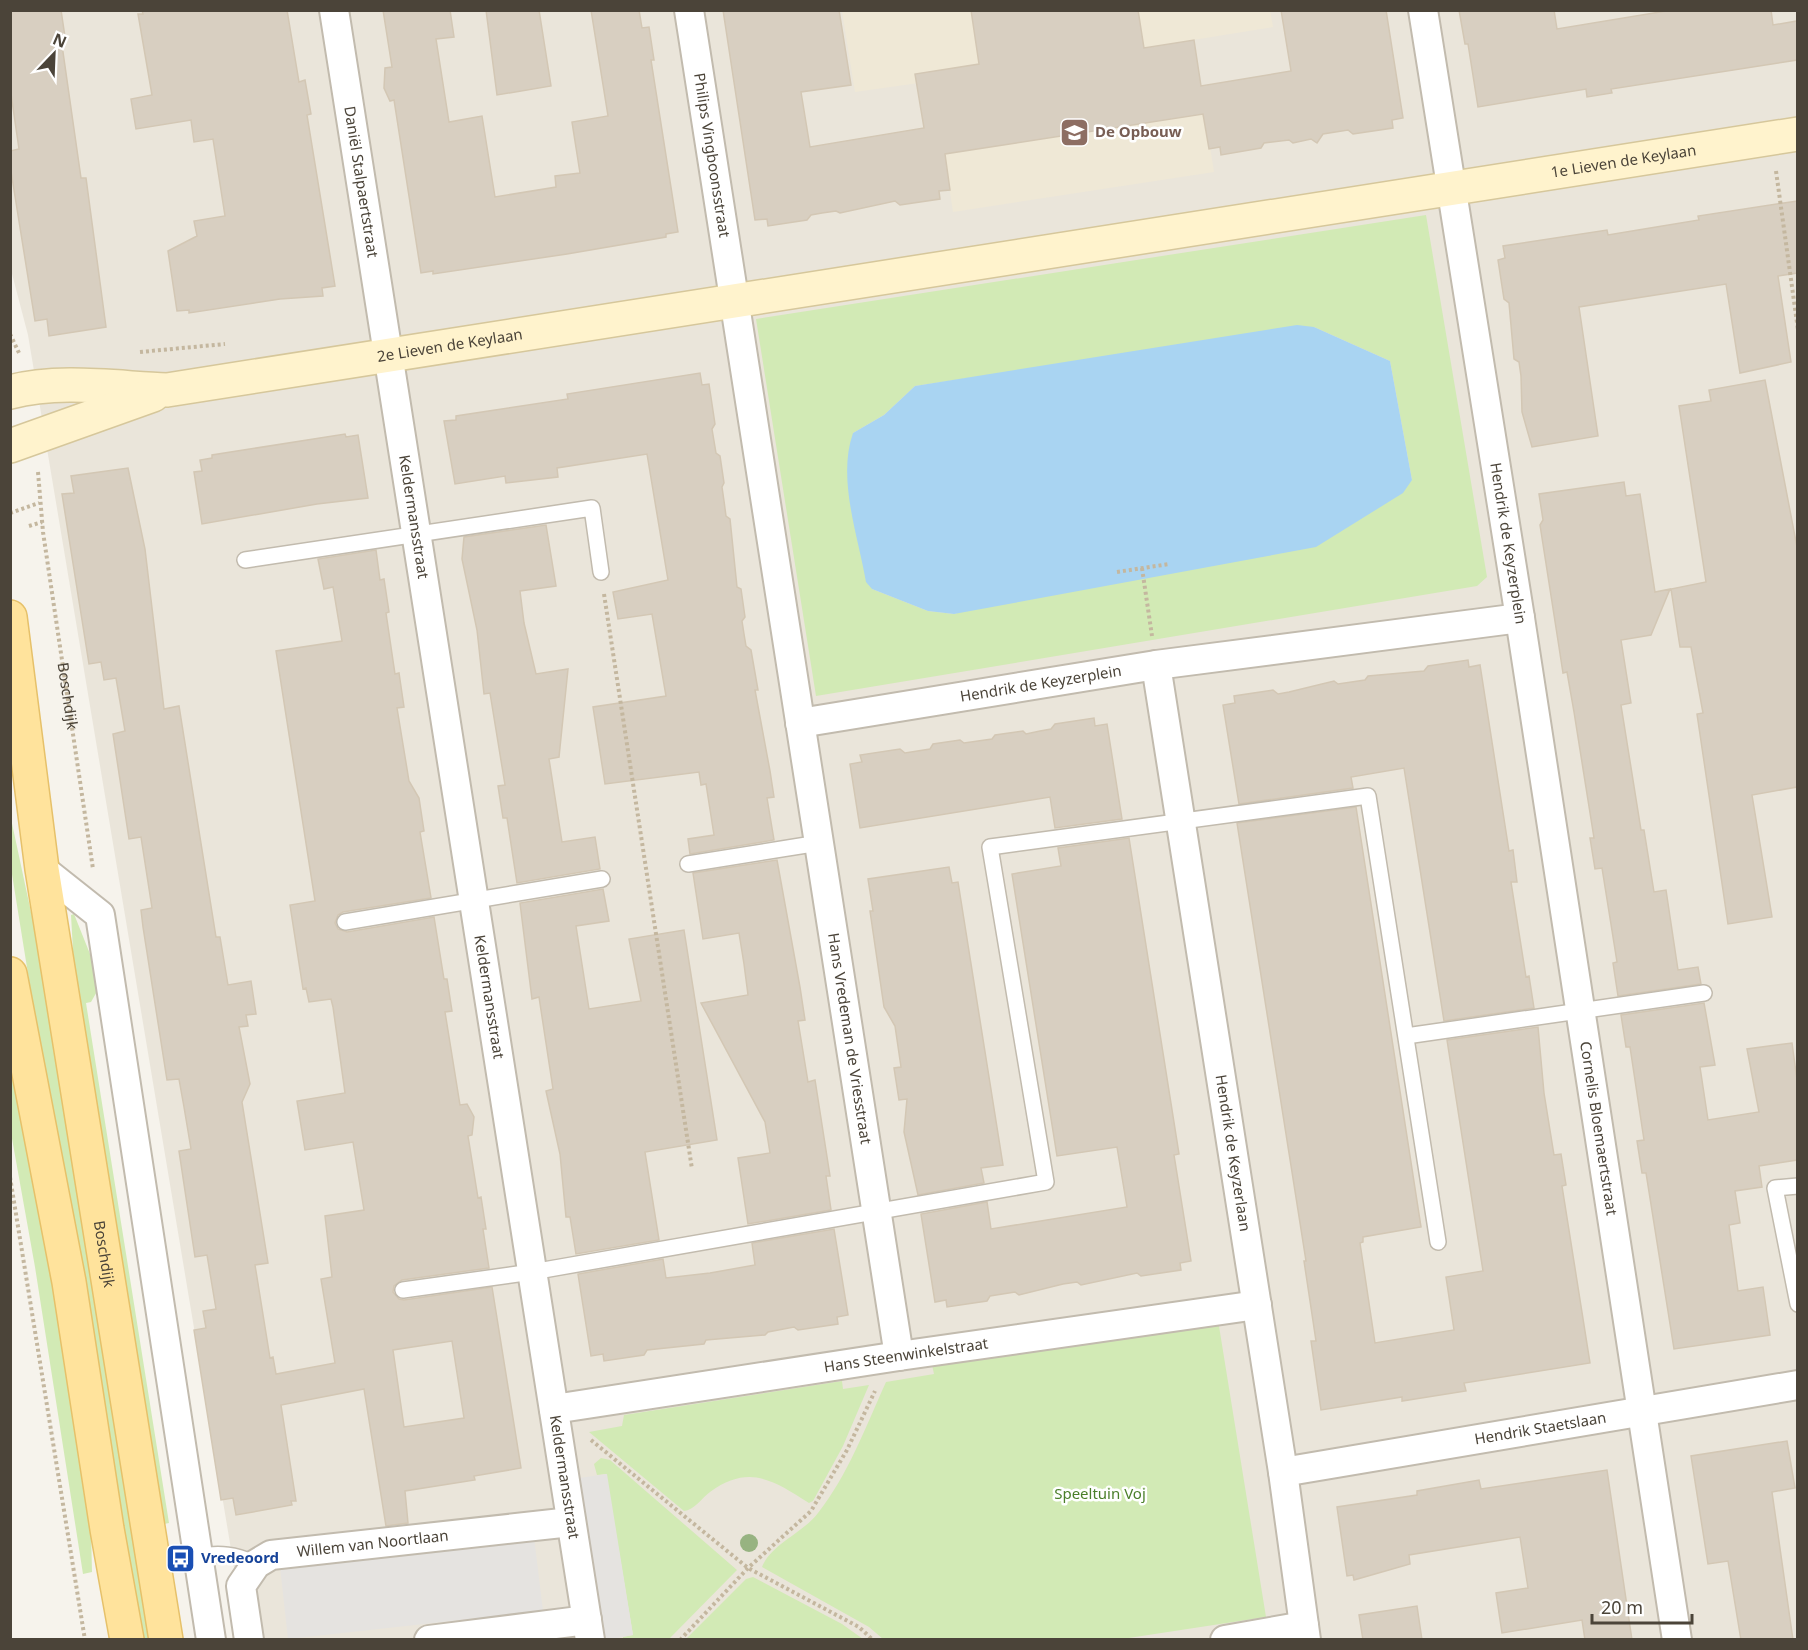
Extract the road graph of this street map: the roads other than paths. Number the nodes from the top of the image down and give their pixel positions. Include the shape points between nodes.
1 (334, 10) edge
2 (689, 10) edge
3 (1423, 10) edge
4 (1784, 136) edge
5 (1450, 188) junction
6 (734, 300) junction
7 (389, 355) junction
8 (167, 390) junction
9 (10, 392) edge
10 (10, 446) edge
11 (417, 534) junction
12 (245, 560) dead end
13 (601, 572) road end
14 (10, 617) edge
15 (1520, 618) junction
16 (1156, 665) junction
17 (800, 723) junction
18 (1180, 820) junction
19 (819, 843) junction
20 (688, 864) dead end
21 (42, 869) junction
22 (603, 879) dead end
23 (475, 901) junction
24 (345, 922) dead end
25 (10, 974) edge
26 (1704, 993) dead end
27 (1580, 1011) junction
28 (1406, 1036) junction
29 (1797, 1185) edge
30 (877, 1213) junction
31 (1438, 1242) dead end
32 (532, 1272) junction
33 (403, 1290) dead end
34 (1797, 1304) edge
35 (1257, 1305) junction
36 (899, 1356) junction
37 (1797, 1385) edge
38 (554, 1409) junction
39 (1641, 1410) junction
40 (1283, 1472) junction
41 (571, 1522) junction
42 (198, 1556) junction
43 (256, 1564) junction
44 (588, 1630) edge
45 (1305, 1633) edge
46 (127, 1640) edge
47 (166, 1640) edge
48 (211, 1640) edge
49 (249, 1640) edge
50 (429, 1640) edge
51 (1225, 1640) edge
52 (1677, 1640) edge

1 - 7 street, Daniël Stalpaertstraat
2 - 6 street, Philips Vingboonsstraat
3 - 5 street, Hendrik de Keyzerplein
4 - 5 main road, 1e Lieven de Keylaan
5 - 6 main road
5 - 15 street, Hendrik de Keyzerplein
6 - 7 main road, 2e Lieven de Keylaan
6 - 17 street
7 - 8 main road, 2e Lieven de Keylaan
7 - 11 street, Keldermansstraat
8 - 9 main road, 2e Lieven de Keylaan via 66,387
8 - 10 main road, 2e Lieven de Keylaan
11 - 12 lane
11 - 13 lane via 592,508
11 - 23 street, Keldermansstraat
14 - 21 main road, Boschdijk
15 - 16 street, Hendrik de Keyzerplein
15 - 27 street, Cornelis Bloemaertstraat
16 - 17 street, Hendrik de Keyzerplein
16 - 18 street, Hendrik de Keyzerlaan
17 - 19 street, Hans Vredeman de Vriesstraat
18 - 28 lane via 1368,796
18 - 30 lane via 990,847 1046,1182
18 - 35 street, Hendrik de Keyzerlaan
19 - 20 lane
19 - 30 street, Hans Vredeman de Vriesstraat
21 - 42 street via 100,915
21 - 47 main road, Boschdijk
22 - 23 lane
23 - 24 lane
23 - 32 street, Keldermansstraat
25 - 46 main road via 69,1282
26 - 27 lane
27 - 28 lane
27 - 39 street, Cornelis Bloemaertstraat
28 - 31 lane
29 - 34 lane via 1775,1188
30 - 32 lane
30 - 36 street, Hans Vredeman de Vriesstraat
32 - 33 lane
32 - 38 street, Keldermansstraat
35 - 36 street, Hans Steenwinkelstraat
35 - 40 street, Hendrik de Keyzerlaan
36 - 38 street, Hans Steenwinkelstraat
37 - 39 street, Hendrik Staetslaan
38 - 41 street, Keldermansstraat
39 - 40 street, Hendrik Staetslaan
39 - 52 street, Cornelis Bloemaertstraat
40 - 45 street, Hendrik de Keyzerlaan
41 - 43 street, Willem van Noortlaan via 271,1556
41 - 44 street, Keldermansstraat
42 - 43 lane via 220,1553
42 - 48 street
43 - 49 street via 240,1586
44 - 50 street
45 - 51 street

